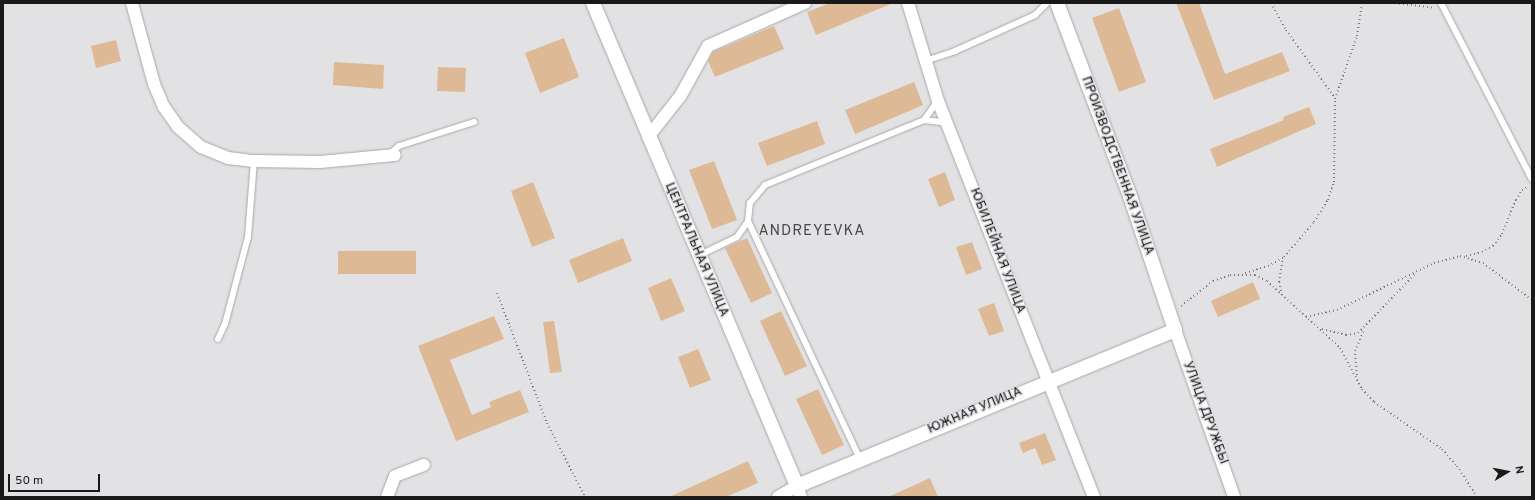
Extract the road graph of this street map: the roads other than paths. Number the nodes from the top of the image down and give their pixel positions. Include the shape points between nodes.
1 (132, 3) edge
2 (593, 3) edge
3 (805, 3) edge
4 (908, 3) edge
5 (1047, 3) edge
6 (1057, 3) edge
7 (1441, 3) edge
8 (925, 61) junction
9 (938, 102) junction
10 (924, 120) junction
11 (474, 122) dead end
12 (947, 123) junction
13 (648, 136) junction
14 (391, 155) joint
15 (254, 161) junction
16 (1532, 179) edge
17 (748, 220) junction
18 (698, 256) junction
19 (1175, 330) junction
20 (218, 339) dead end
21 (1048, 381) junction
22 (860, 459) junction
23 (424, 465) dead end
24 (799, 491) edge
25 (387, 497) edge
26 (778, 497) edge
27 (1094, 497) edge
28 (1234, 497) edge

1 - 15 street via 154,84 164,107 178,128 189,139 211,153
2 - 13 street, ЦЕНТРАЛЬНАЯ УЛИЦА
3 - 13 street via 708,46 681,95
4 - 8 street, ЮБИЛЕЙНАЯ УЛИЦА
5 - 8 lane via 1035,14 955,51
6 - 19 street, ПРОИЗВОДСТВЕННАЯ УЛИЦА via 1130,196
7 - 16 lane
8 - 9 street, ЮБИЛЕЙНАЯ УЛИЦА
9 - 10 lane
9 - 12 street, ЮБИЛЕЙНАЯ УЛИЦА
10 - 12 lane
10 - 17 lane via 766,185 750,203
11 - 14 lane via 399,146
12 - 21 street, ЮБИЛЕЙНАЯ УЛИЦА
13 - 18 street, ЦЕНТРАЛЬНАЯ УЛИЦА
14 - 15 street via 320,162
15 - 20 lane via 248,237 225,324
17 - 18 lane via 737,236
17 - 22 lane
18 - 24 street, ЦЕНТРАЛЬНАЯ УЛИЦА
19 - 21 street, ЮЖНАЯ УЛИЦА
19 - 28 street, УЛИЦА ДРУЖБЫ
21 - 22 street, ЮЖНАЯ УЛИЦА
21 - 27 street, ЮБИЛЕЙНАЯ УЛИЦА
22 - 24 street, ЮЖНАЯ УЛИЦА
23 - 25 street via 395,476
24 - 26 street, ЮЖНАЯ УЛИЦА

